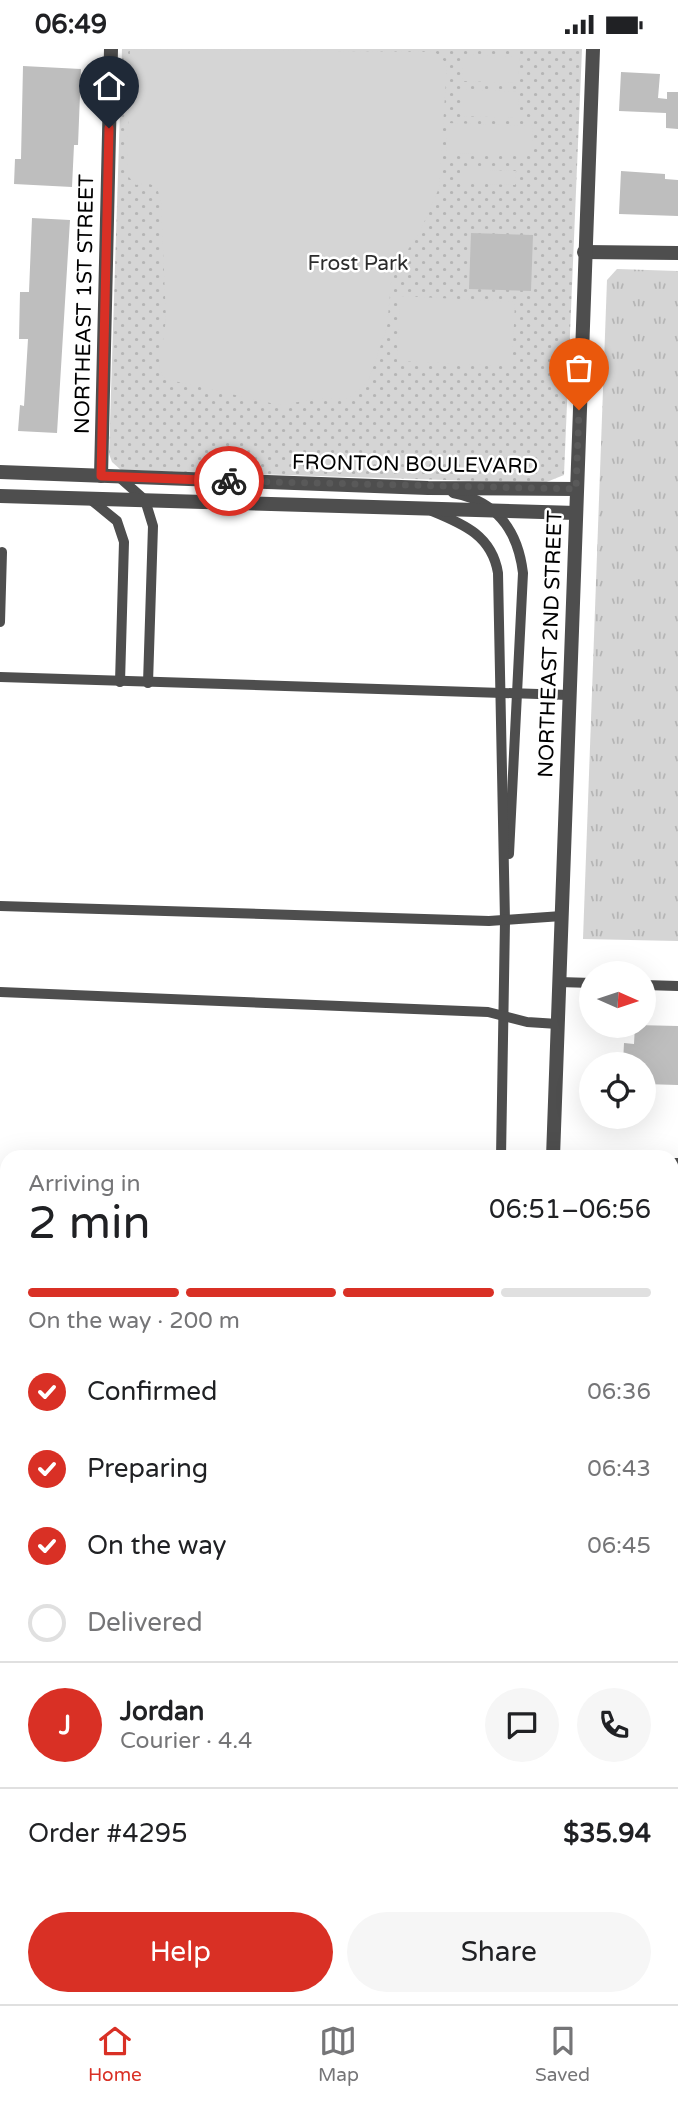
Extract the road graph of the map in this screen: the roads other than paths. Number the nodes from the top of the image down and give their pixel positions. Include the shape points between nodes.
1 (111, 49) edge
2 (593, 49) edge
3 (584, 252) junction
4 (678, 253) edge
5 (0, 472) edge
6 (101, 476) junction
7 (119, 477) junction
8 (428, 488) junction
9 (576, 489) junction
10 (0, 495) edge
11 (89, 498) junction
12 (145, 500) junction
13 (425, 509) junction
14 (496, 511) junction
15 (576, 513) junction
16 (2, 552) dead end
17 (0, 622) edge
18 (0, 677) edge
19 (120, 682) junction
20 (148, 683) junction
21 (500, 693) junction
22 (519, 693) junction
23 (569, 695) junction
24 (0, 906) edge
25 (562, 916) junction
26 (505, 921) junction
27 (559, 982) junction
28 (579, 983) edge
29 (656, 985) edge
30 (678, 986) edge
31 (0, 992) edge
32 (504, 1016) junction
33 (558, 1024) junction
34 (501, 1150) edge
35 (553, 1150) edge

1 - 6 street, NORTHEAST 1ST STREET
2 - 3 street, NORTHEAST 2ND STREET
3 - 4 street
3 - 9 street, NORTHEAST 2ND STREET
5 - 6 street, FRONTON BOULEVARD
6 - 7 street, FRONTON BOULEVARD
7 - 8 street, FRONTON BOULEVARD
7 - 12 lane
8 - 9 street, FRONTON BOULEVARD
8 - 14 lane via 463,495
9 - 15 street, NORTHEAST 2ND STREET
10 - 11 street, FRONTON BOULEVARD
11 - 12 street, FRONTON BOULEVARD
11 - 19 lane via 117,521 124,543
12 - 13 street, FRONTON BOULEVARD
12 - 20 lane via 153,538
13 - 14 street, FRONTON BOULEVARD
13 - 21 lane via 464,524 479,535 496,560
14 - 15 street, FRONTON BOULEVARD
14 - 22 lane via 514,537 523,573
15 - 23 street, NORTHEAST 2ND STREET
16 - 17 lane
18 - 19 lane
19 - 20 lane
20 - 21 lane
21 - 22 lane
21 - 26 lane
22 - 23 lane
22 - 26 lane
23 - 25 street, NORTHEAST 2ND STREET
24 - 26 lane
25 - 26 lane
25 - 27 street, NORTHEAST 2ND STREET
26 - 32 lane
27 - 28 lane
27 - 33 street, NORTHEAST 2ND STREET
29 - 30 lane
31 - 32 lane
32 - 33 lane
32 - 34 lane
33 - 35 street, NORTHEAST 2ND STREET

